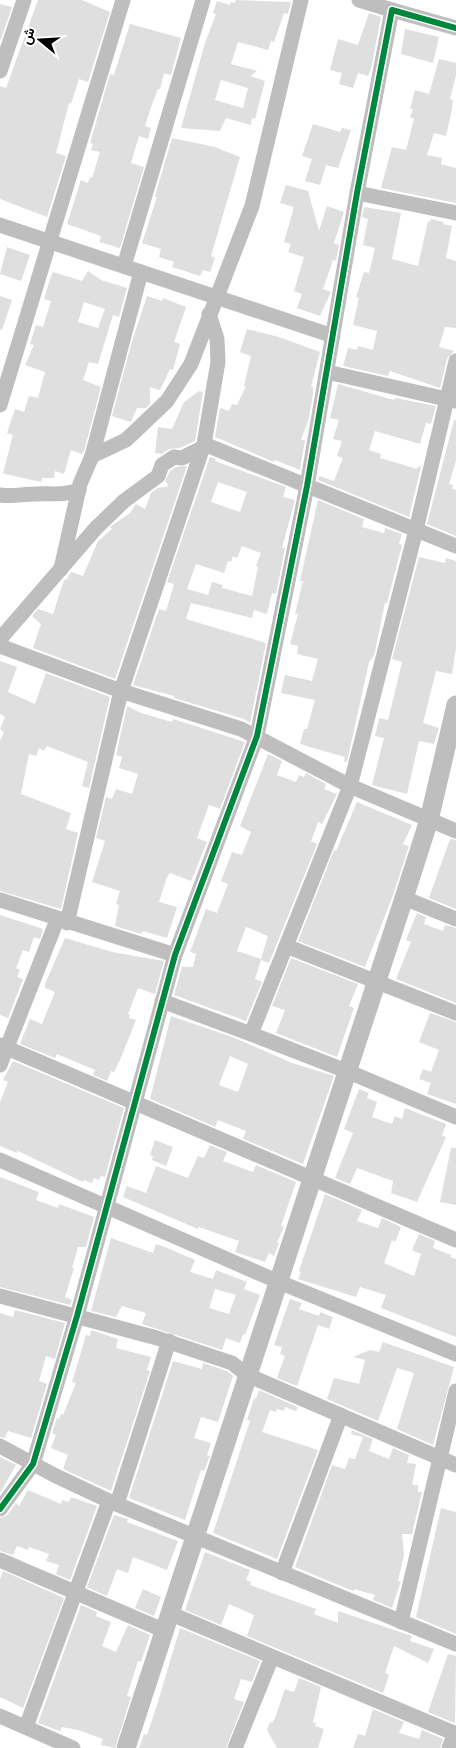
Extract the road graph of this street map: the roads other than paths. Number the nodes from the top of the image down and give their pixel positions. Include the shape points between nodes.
1 (24, 0) edge
2 (122, 0) edge
3 (203, 0) edge
4 (301, 0) edge
5 (359, 0) edge
6 (392, 10) junction
7 (456, 28) edge
8 (0, 71) edge
9 (357, 193) junction
10 (456, 213) edge
11 (0, 225) edge
12 (49, 240) junction
13 (124, 266) junction
14 (141, 272) junction
15 (216, 296) junction
16 (210, 314) junction
17 (333, 336) junction
18 (456, 361) edge
19 (327, 372) junction
20 (451, 400) edge
21 (0, 405) edge
22 (203, 446) junction
23 (92, 456) junction
24 (307, 486) junction
25 (79, 490) junction
26 (0, 495) edge
27 (416, 530) junction
28 (456, 546) edge
29 (61, 569) junction
30 (0, 639) edge
31 (0, 646) edge
32 (121, 691) junction
33 (456, 706) edge
34 (257, 736) junction
35 (350, 786) junction
36 (429, 820) junction
37 (456, 831) edge
38 (404, 898) junction
39 (0, 900) edge
40 (456, 918) edge
41 (62, 921) junction
42 (286, 946) junction
43 (175, 956) junction
44 (377, 983) junction
45 (162, 1001) junction
46 (456, 1013) edge
47 (251, 1034) junction
48 (3, 1046) edge
49 (0, 1064) edge
50 (349, 1072) junction
51 (134, 1103) junction
52 (456, 1118) edge
53 (0, 1160) edge
54 (313, 1180) junction
55 (107, 1205) junction
56 (456, 1240) edge
57 (279, 1282) junction
58 (0, 1296) edge
59 (77, 1316) junction
60 (169, 1341) junction
61 (456, 1354) edge
62 (247, 1375) junction
63 (456, 1391) edge
64 (341, 1415) junction
65 (0, 1446) edge
66 (440, 1458) junction
67 (33, 1464) junction
68 (456, 1465) edge
69 (113, 1503) junction
70 (0, 1509) edge
71 (194, 1537) junction
72 (0, 1560) edge
73 (282, 1573) junction
74 (75, 1593) junction
75 (166, 1622) junction
76 (401, 1622) junction
77 (456, 1644) edge
78 (272, 1657) junction
79 (0, 1716) edge
80 (26, 1727) junction
81 (455, 1734) edge
82 (72, 1748) edge
83 (126, 1748) edge
84 (235, 1748) edge
85 (449, 1748) edge

1 - 8 street
2 - 12 street
3 - 13 street
4 - 15 street via 252,206
5 - 6 street
6 - 7 street
6 - 9 street
9 - 10 street
9 - 17 street
11 - 12 street
12 - 13 street
12 - 21 street
13 - 14 street
14 - 15 street
14 - 23 street
15 - 16 street
15 - 17 street
16 - 22 street via 217,339 218,362
16 - 23 street via 187,372 167,400 126,440
17 - 19 street
18 - 20 street
19 - 20 street
19 - 24 street
20 - 27 street
22 - 24 street
22 - 29 street via 162,465 158,476 109,515
22 - 32 street
23 - 25 street
24 - 27 street
24 - 34 street
25 - 26 street via 15,498
25 - 29 street
27 - 28 street
27 - 35 street
29 - 30 street
31 - 32 street
32 - 34 street
32 - 41 street
33 - 36 street
34 - 35 street
34 - 43 street
35 - 36 street
35 - 42 street
36 - 37 street
36 - 38 street
38 - 40 street
38 - 44 street
39 - 41 street
41 - 43 street
41 - 48 street
42 - 44 street
42 - 47 street
43 - 45 street
44 - 46 street
44 - 50 street
45 - 47 street
45 - 51 street
47 - 50 street
48 - 49 street
48 - 51 street
50 - 52 street
50 - 54 street
51 - 54 street
51 - 55 street
53 - 55 street
54 - 56 street
54 - 57 street
55 - 57 street
55 - 59 street
57 - 61 street
57 - 62 street
58 - 59 street
59 - 60 street
59 - 67 street
60 - 62 street via 232,1363
60 - 69 street
62 - 64 street
62 - 71 street
63 - 66 street
64 - 66 street
64 - 73 street
65 - 67 street
66 - 68 street
66 - 76 street
67 - 69 street
67 - 70 street
69 - 71 street
69 - 74 street
71 - 73 street
71 - 75 street
72 - 74 street
73 - 76 street
74 - 75 street
74 - 80 street
75 - 78 street
75 - 83 street
76 - 77 street
78 - 81 street
78 - 84 street
79 - 80 street
80 - 82 street
81 - 85 street

